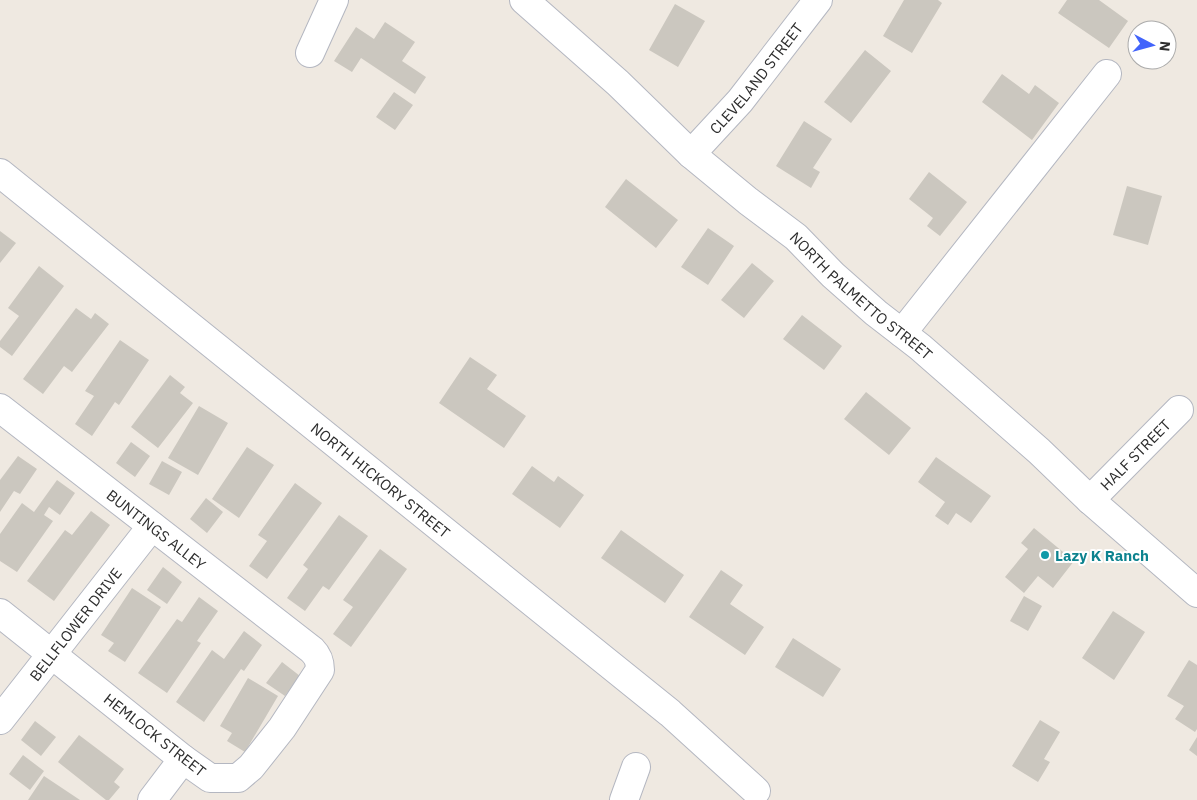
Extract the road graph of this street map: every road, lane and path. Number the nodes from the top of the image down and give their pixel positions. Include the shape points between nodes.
1 (334, 0) edge
2 (524, 0) edge
3 (818, 0) edge
4 (310, 53) dead end
5 (1107, 74) dead end
6 (692, 154) junction
7 (0, 173) edge
8 (902, 332) junction
9 (0, 408) edge
10 (1179, 410) dead end
11 (1090, 500) junction
12 (152, 526) junction
13 (1197, 592) edge
14 (0, 613) edge
15 (312, 650) joint
16 (51, 654) junction
17 (0, 720) edge
18 (182, 759) junction
19 (636, 767) dead end
20 (756, 791) dead end
21 (152, 800) edge
22 (624, 800) edge

1 - 4 street
2 - 6 street, NORTH PALMETTO STREET
3 - 6 street, CLEVELAND STREET via 740,101
5 - 8 street
6 - 8 street, NORTH PALMETTO STREET via 796,237 833,275
7 - 20 street, NORTH HICKORY STREET via 663,706
8 - 11 street, NORTH PALMETTO STREET via 1039,451
9 - 12 street, BUNTINGS ALLEY
10 - 11 street, HALF STREET
11 - 13 street, NORTH PALMETTO STREET
12 - 15 street, BUNTINGS ALLEY
12 - 16 street, BELLFLOWER DRIVE
14 - 16 street, HEMLOCK STREET
15 - 18 street, HEMLOCK STREET via 320,663 320,670 251,768 238,778 210,778
16 - 17 street, BELLFLOWER DRIVE
16 - 18 street, HEMLOCK STREET
18 - 21 street
19 - 22 street

